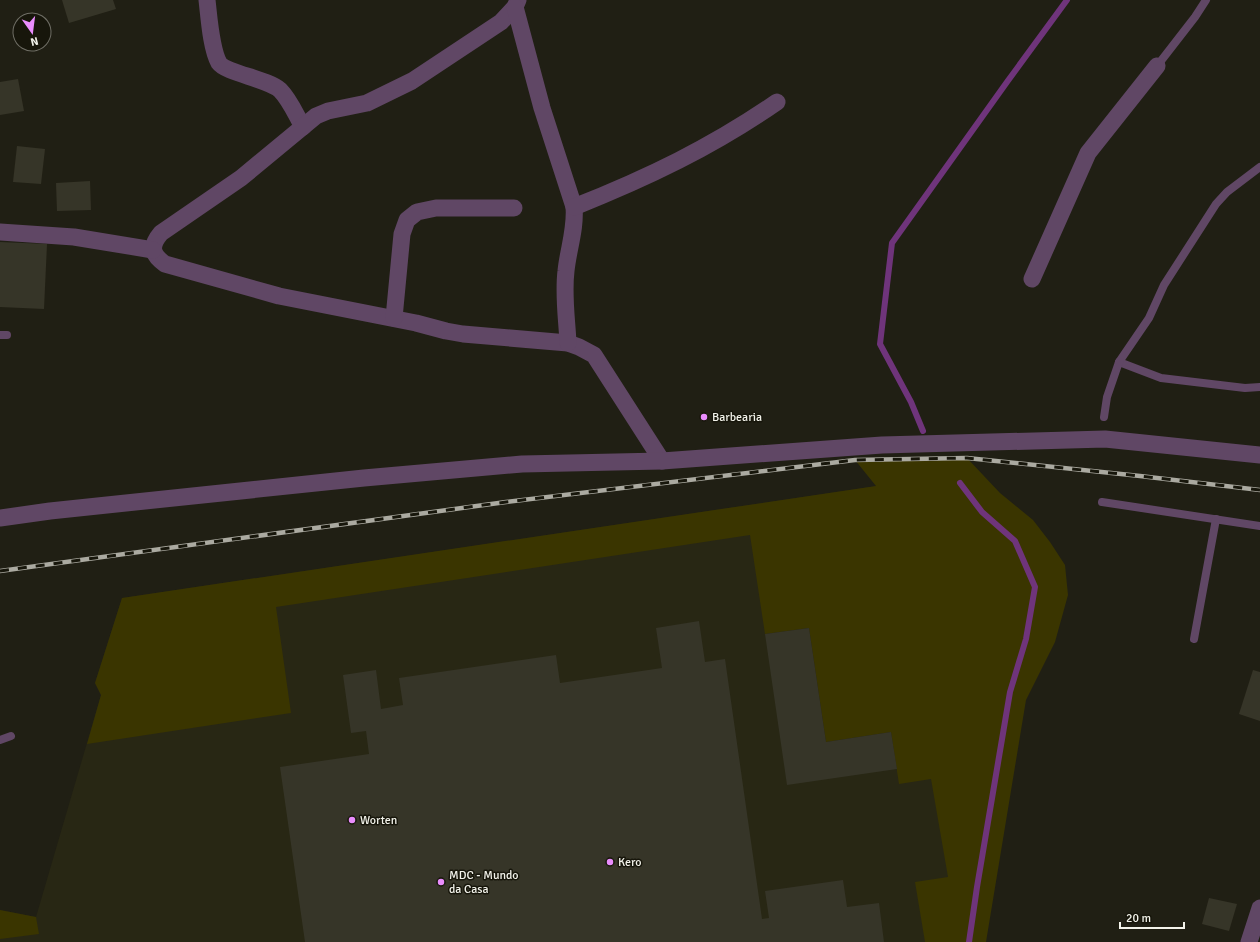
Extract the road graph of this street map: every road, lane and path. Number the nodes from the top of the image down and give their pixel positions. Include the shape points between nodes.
1 (207, 0) edge
2 (1206, 0) edge
3 (516, 4) edge
4 (1157, 66) joint
5 (777, 102) dead end
6 (303, 126) junction
7 (1260, 167) edge
8 (574, 207) junction
9 (514, 208) dead end
10 (0, 232) edge
11 (153, 250) junction
12 (1032, 279) dead end
13 (394, 318) junction
14 (568, 343) junction
15 (1119, 362) junction
16 (1260, 387) edge
17 (1104, 417) dead end
18 (1260, 455) edge
19 (662, 461) junction
20 (1102, 502) dead end
21 (0, 518) edge
22 (1216, 519) junction
23 (1260, 526) edge
24 (1194, 639) dead end
25 (11, 736) dead end
26 (0, 740) edge
27 (1260, 908) edge
28 (1249, 942) edge

1 - 6 street via 215,54 220,64 280,90
2 - 4 lane
3 - 6 street via 501,22 412,81 367,103 316,116
3 - 8 street via 542,108
4 - 12 street via 1088,153
5 - 8 street via 743,126 688,156
6 - 11 street via 241,178 161,233 154,240
7 - 15 lane via 1216,204 1164,285 1149,318
8 - 14 street via 575,218 565,288
9 - 13 street via 436,208 417,212 407,220 402,234
10 - 11 street via 74,237
11 - 13 street via 157,258 165,264 279,296
13 - 14 street via 463,334
14 - 19 street via 594,355
15 - 16 lane via 1161,378 1245,388
15 - 17 lane via 1107,397
18 - 19 street via 1106,439 882,445
19 - 21 street via 522,464 325,482
20 - 22 lane
22 - 23 lane
22 - 24 lane
25 - 26 lane
27 - 28 street

